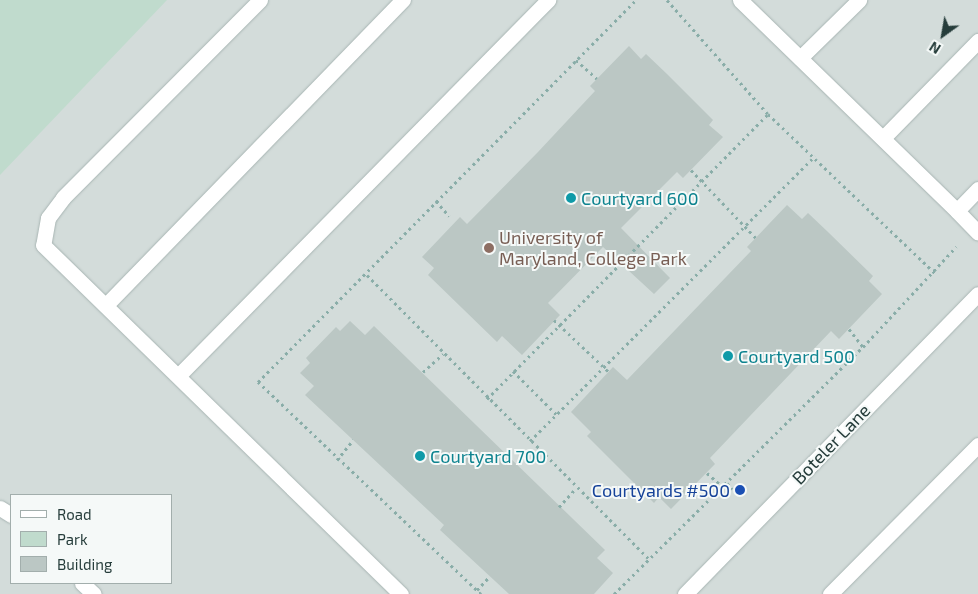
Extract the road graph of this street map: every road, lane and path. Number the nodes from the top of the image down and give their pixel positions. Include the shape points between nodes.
1 (260, 0) edge
2 (403, 0) edge
3 (548, 0) edge
4 (636, 0) edge
5 (667, 0) edge
6 (740, 0) edge
7 (859, 0) edge
8 (978, 41) edge
9 (800, 58) junction
10 (576, 60) junction
11 (597, 79) dead end
12 (768, 114) junction
13 (883, 138) junction
14 (815, 156) junction
15 (690, 170) dead end
16 (699, 181) junction
17 (978, 189) edge
18 (436, 201) junction
19 (957, 211) junction
20 (449, 216) dead end
21 (744, 224) junction
22 (975, 230) edge
23 (756, 238) dead end
24 (935, 273) junction
25 (367, 275) junction
26 (978, 294) edge
27 (106, 305) junction
28 (554, 320) dead end
29 (560, 324) junction
30 (848, 329) dead end
31 (863, 347) junction
32 (443, 354) junction
33 (603, 365) junction
34 (513, 371) junction
35 (423, 372) dead end
36 (609, 372) dead end
37 (178, 376) junction
38 (487, 399) junction
39 (556, 414) junction
40 (353, 440) dead end
41 (530, 441) junction
42 (978, 445) edge
43 (337, 460) junction
44 (706, 473) dead end
45 (726, 484) junction
46 (723, 487) junction
47 (576, 488) junction
48 (732, 489) dead end
49 (559, 507) dead end
50 (650, 560) junction
51 (490, 576) dead end
52 (83, 584) edge
53 (477, 590) junction
54 (94, 594) edge
55 (401, 594) edge
56 (481, 594) edge
57 (614, 594) edge
58 (684, 594) edge
59 (830, 594) edge

1 - 27 street via 63,198 48,218 43,245
2 - 27 street
3 - 37 street
4 - 10 path
5 - 12 path
6 - 9 street
7 - 9 street
8 - 13 street
9 - 13 street
10 - 11 path
10 - 18 path
12 - 14 path
12 - 16 path
13 - 19 street
14 - 21 path
14 - 24 path
15 - 16 path
16 - 21 path
16 - 29 path
17 - 19 street
18 - 20 path
18 - 25 path
19 - 22 street
21 - 23 path
21 - 33 path
22 - 24 path
24 - 31 path
25 - 32 path
25 - 43 path via 258,382
26 - 58 street, Boteler Lane
27 - 37 street
28 - 29 path
29 - 33 path
29 - 34 path
30 - 31 path
31 - 45 path
32 - 35 path
32 - 38 path
33 - 36 path
33 - 39 path
34 - 38 path
34 - 39 path
37 - 55 street
38 - 41 path
39 - 41 path
40 - 43 path
41 - 47 path
42 - 59 street
43 - 53 path
44 - 46 path
45 - 46 path
45 - 48 path
46 - 50 path
47 - 49 path
47 - 50 path
50 - 57 path
51 - 53 path
52 - 54 street
53 - 56 path

